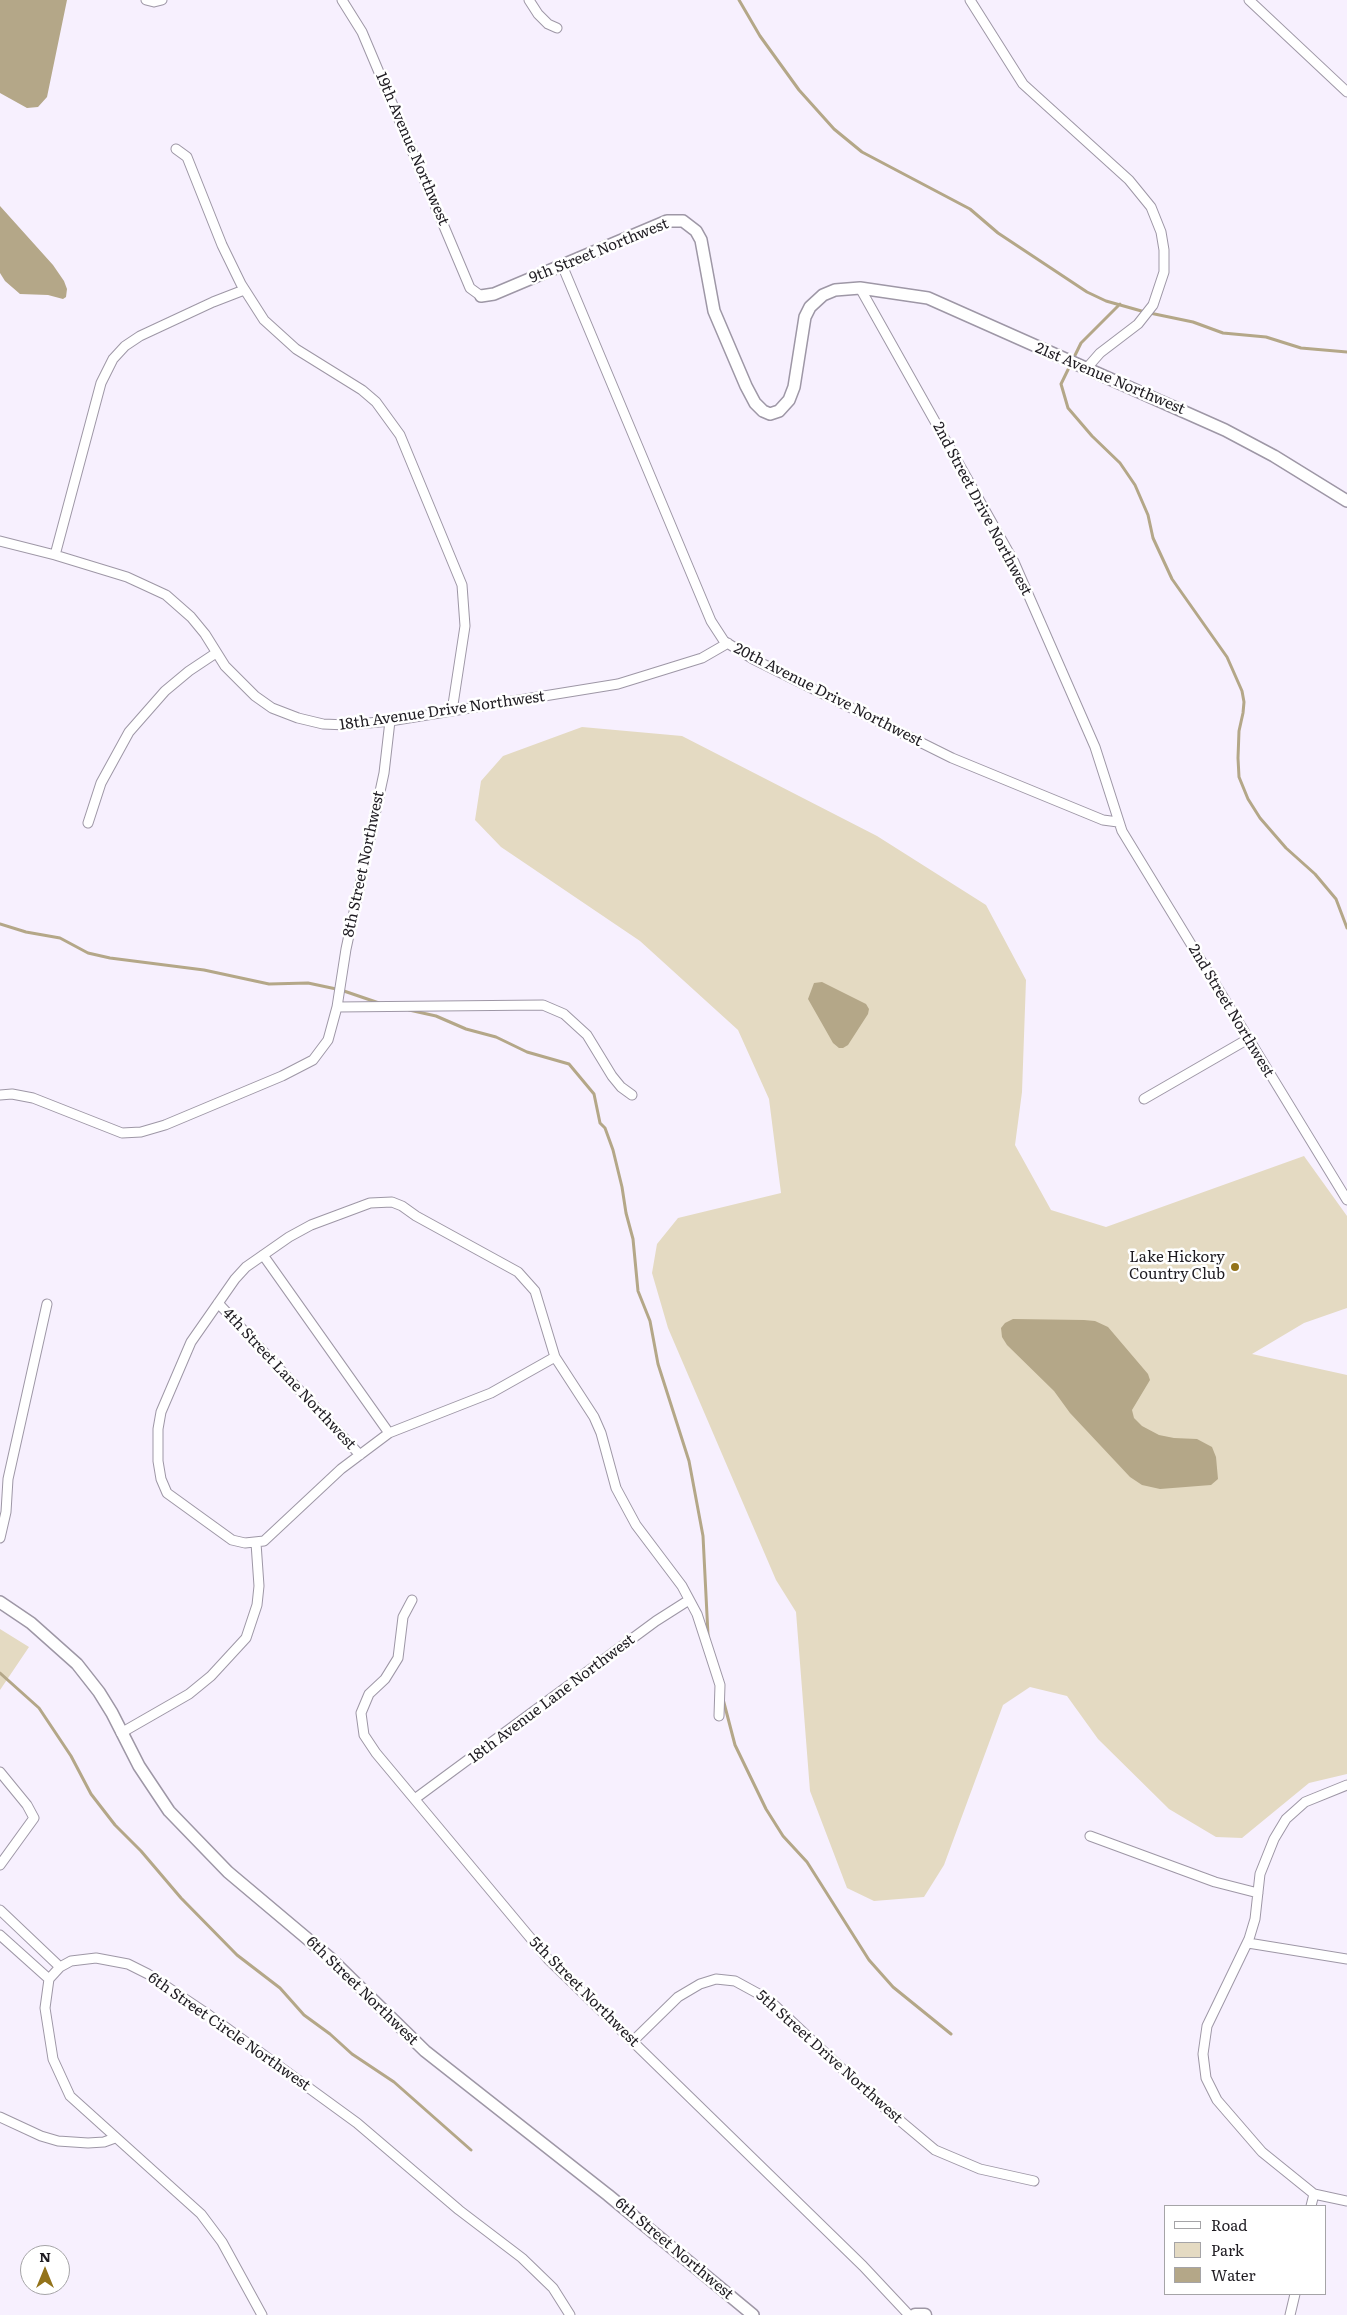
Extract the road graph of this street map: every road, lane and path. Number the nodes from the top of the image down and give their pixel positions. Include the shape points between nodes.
1 (146, 0) edge
2 (162, 0) edge
3 (342, 0) edge
4 (529, 0) edge
5 (970, 0) edge
6 (1249, 0) edge
7 (557, 28) dead end
8 (1347, 92) edge
9 (176, 149) dead end
10 (562, 265) junction
11 (860, 288) junction
12 (244, 290) junction
13 (481, 296) joint
14 (1086, 369) junction
15 (1347, 501) edge
16 (0, 541) edge
17 (55, 555) junction
18 (728, 644) junction
19 (216, 653) junction
20 (452, 711) junction
21 (390, 720) junction
22 (1118, 822) junction
23 (88, 823) dead end
24 (337, 1007) junction
25 (1248, 1039) junction
26 (0, 1095) edge
27 (632, 1095) dead end
28 (1144, 1099) dead end
29 (1347, 1200) edge
30 (263, 1255) junction
31 (218, 1303) junction
32 (47, 1304) dead end
33 (555, 1357) junction
34 (389, 1434) junction
35 (360, 1455) junction
36 (4, 1478) edge
37 (0, 1538) edge
38 (256, 1543) junction
39 (412, 1600) dead end
40 (689, 1600) junction
41 (0, 1602) edge
42 (720, 1716) dead end
43 (122, 1732) junction
44 (0, 1772) edge
45 (1347, 1785) edge
46 (416, 1798) junction
47 (1090, 1836) dead end
48 (0, 1865) edge
49 (1258, 1892) junction
50 (0, 1910) edge
51 (0, 1935) edge
52 (1248, 1943) junction
53 (1347, 1959) edge
54 (60, 1967) junction
55 (49, 1980) junction
56 (633, 2041) junction
57 (0, 2117) edge
58 (115, 2138) junction
59 (1034, 2181) dead end
60 (1314, 2194) junction
61 (1347, 2201) edge
62 (1311, 2205) edge
63 (1296, 2295) edge
64 (262, 2315) edge
65 (570, 2315) edge
66 (753, 2315) edge
67 (909, 2315) edge
68 (915, 2315) edge
69 (924, 2315) edge
70 (1290, 2315) edge

1 - 2 street
3 - 13 street, 19th Avenue Northwest via 362,32 467,280 474,292
4 - 7 street via 538,14
5 - 14 street via 1024,84 1129,180 1151,207 1161,232 1164,272 1153,305 1138,324 1100,353
6 - 8 street
9 - 12 street via 187,157
10 - 11 street, 9th Street Northwest via 667,221 679,220 690,224 701,240 714,311 729,351 755,403 763,412 770,414 785,407 791,393 801,330 810,307 835,290
10 - 13 street, 9th Street Northwest via 494,294
10 - 18 street, 20th Avenue Drive Northwest via 711,621
11 - 14 street, 21st Avenue Northwest via 928,298
11 - 22 street, 2nd Street Drive Northwest via 1014,562 1095,747
12 - 17 street via 140,336 113,359 101,384
12 - 20 street via 260,316 282,339 362,390 376,402 400,435 462,585 465,626
14 - 15 street, 21st Avenue Northwest via 1225,430
16 - 17 street, 18th Avenue Drive Northwest
17 - 19 street, 18th Avenue Drive Northwest via 127,578 166,595 191,617
18 - 20 street, 18th Avenue Drive Northwest via 702,658 618,684
18 - 22 street, 20th Avenue Drive Northwest via 952,758 1103,820
19 - 21 street, 18th Avenue Drive Northwest via 237,680 272,708 333,726
19 - 23 street via 165,691 129,732 101,783
20 - 21 street, 18th Avenue Drive Northwest
21 - 24 street, 8th Street Northwest via 384,774 346,949
22 - 25 street, 2nd Street Northwest
24 - 26 street, 8th Street Northwest via 328,1040 313,1060 151,1130 122,1133 33,1098
24 - 27 street via 543,1005 564,1014 587,1035 612,1076
25 - 28 street
25 - 29 street, 2nd Street Northwest
30 - 31 street via 235,1278
30 - 33 street via 311,1225 370,1202 392,1202 527,1280 540,1304
30 - 34 street
31 - 35 street, 4th Street Lane Northwest
31 - 38 street via 191,1342 161,1412 158,1462 167,1492 232,1540
32 - 36 street
33 - 34 street via 491,1393
33 - 40 street via 594,1416 616,1488 628,1512
34 - 35 street
35 - 38 street via 270,1536
36 - 37 street via 6,1512
38 - 43 street via 259,1586 257,1605 246,1638 211,1676 189,1694
39 - 46 street, 5th Street Northwest via 403,1617 398,1658 385,1679 369,1694 361,1719 364,1735 376,1753
40 - 42 street via 697,1614 720,1685
40 - 46 street, 18th Avenue Lane Northwest
41 - 43 street, 6th Street Northwest via 31,1623 77,1664 99,1692
43 - 66 street, 6th Street Northwest via 168,1811 235,1878 329,1956 425,2051 608,2195
44 - 48 street via 34,1818
45 - 49 street via 1305,1802 1286,1819 1266,1854
46 - 56 street, 5th Street Northwest via 548,1959
47 - 49 street via 1215,1882
49 - 52 street
50 - 54 street
51 - 55 street
52 - 53 street
52 - 60 street via 1207,2026 1203,2054 1206,2078 1217,2100 1262,2152
54 - 55 street
54 - 65 street, 6th Street Circle Northwest via 82,1959 116,1961 148,1974 175,1991 393,2152 459,2210 522,2258 553,2288
55 - 58 street via 46,2025 59,2076 70,2096
56 - 59 street, 5th Street Drive Northwest via 678,1997 700,1984 716,1980 735,1982 768,1999 873,2098 934,2150 980,2168
56 - 67 street, 5th Street Northwest via 864,2266
57 - 58 street via 41,2136 58,2140 88,2143
58 - 64 street via 201,2214 222,2242
60 - 61 street
60 - 62 street
63 - 70 street
68 - 69 main road

